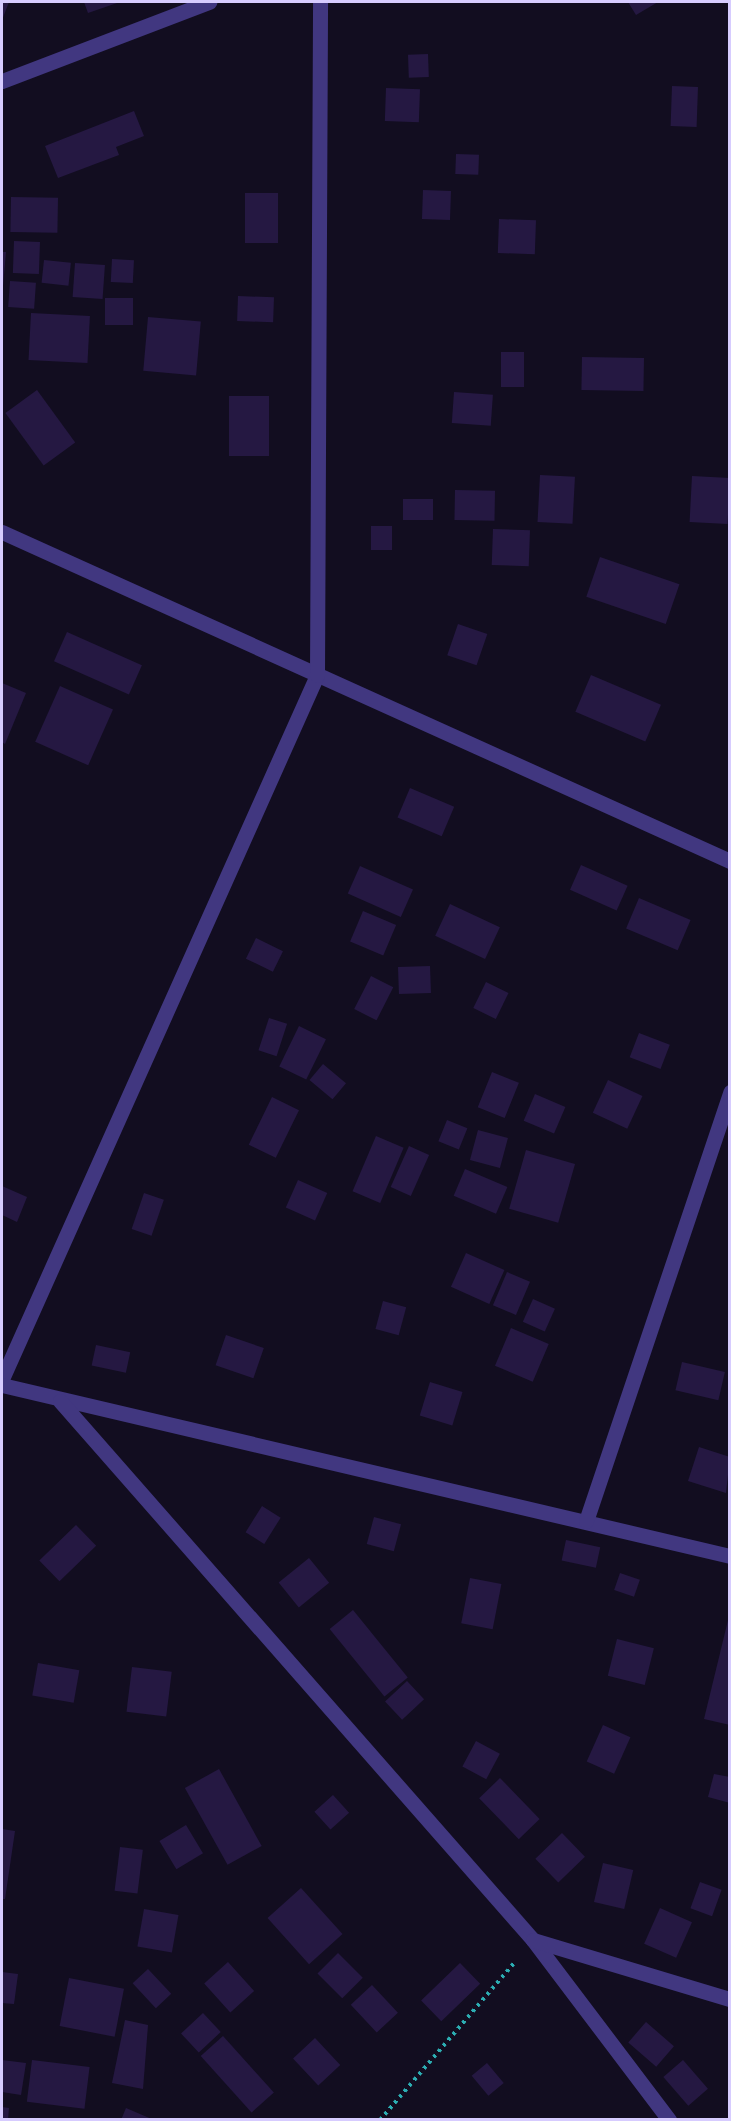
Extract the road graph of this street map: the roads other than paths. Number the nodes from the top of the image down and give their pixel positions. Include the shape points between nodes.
1 (209, 2) edge
2 (320, 2) edge
3 (2, 81) edge
4 (2, 532) edge
5 (317, 675) junction
6 (729, 861) edge
7 (729, 1092) edge
8 (2, 1379) edge
9 (2, 1385) edge
10 (60, 1401) junction
11 (586, 1521) junction
12 (729, 1556) edge
13 (533, 1940) junction
14 (729, 1999) edge
15 (669, 2120) edge

1 - 3 street
2 - 5 street
4 - 5 street
5 - 6 street
5 - 8 street
7 - 11 street
9 - 10 street
10 - 11 street
10 - 13 street
11 - 12 street
13 - 14 street
13 - 15 street

